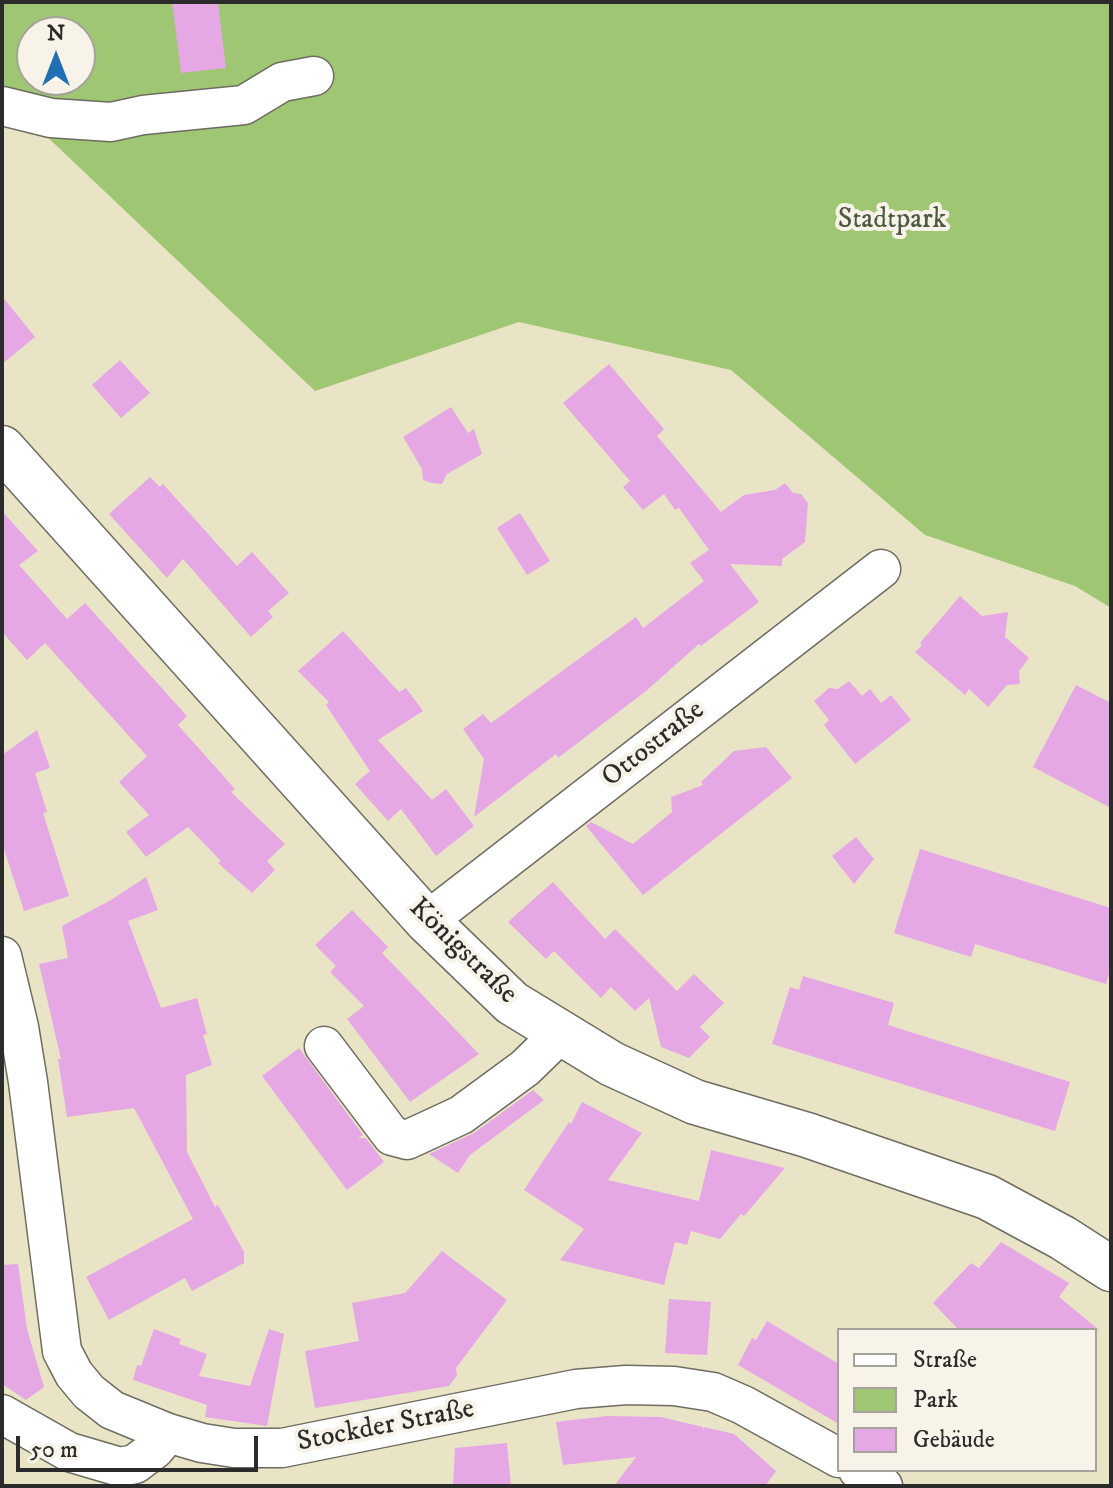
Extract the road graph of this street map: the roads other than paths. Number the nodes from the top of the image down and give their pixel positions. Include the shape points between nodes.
1 (314, 76) dead end
2 (2, 106) edge
3 (2, 448) edge
4 (881, 569) dead end
5 (427, 921) junction
6 (2, 956) edge
7 (561, 1033) junction
8 (324, 1046) dead end
9 (1111, 1269) edge
10 (2, 1414) edge
11 (168, 1433) junction
12 (837, 1457) edge
13 (861, 1472) edge
14 (883, 1486) edge

1 - 2 street via 282,82 244,105 111,122 51,118
3 - 5 main road, Königstraße
4 - 5 street, Ottostraße
5 - 7 main road, Königstraße via 512,1003
6 - 11 street, Stockder Straße via 28,1082 62,1351 89,1392 112,1410
7 - 8 street via 472,1107 407,1140 392,1136
7 - 9 main road, Königstraße via 612,1064 695,1102 987,1197
10 - 11 street via 69,1452 120,1467 135,1464
11 - 12 street, Stockder Straße via 234,1448 282,1448 576,1389 674,1386 723,1396
13 - 14 street

